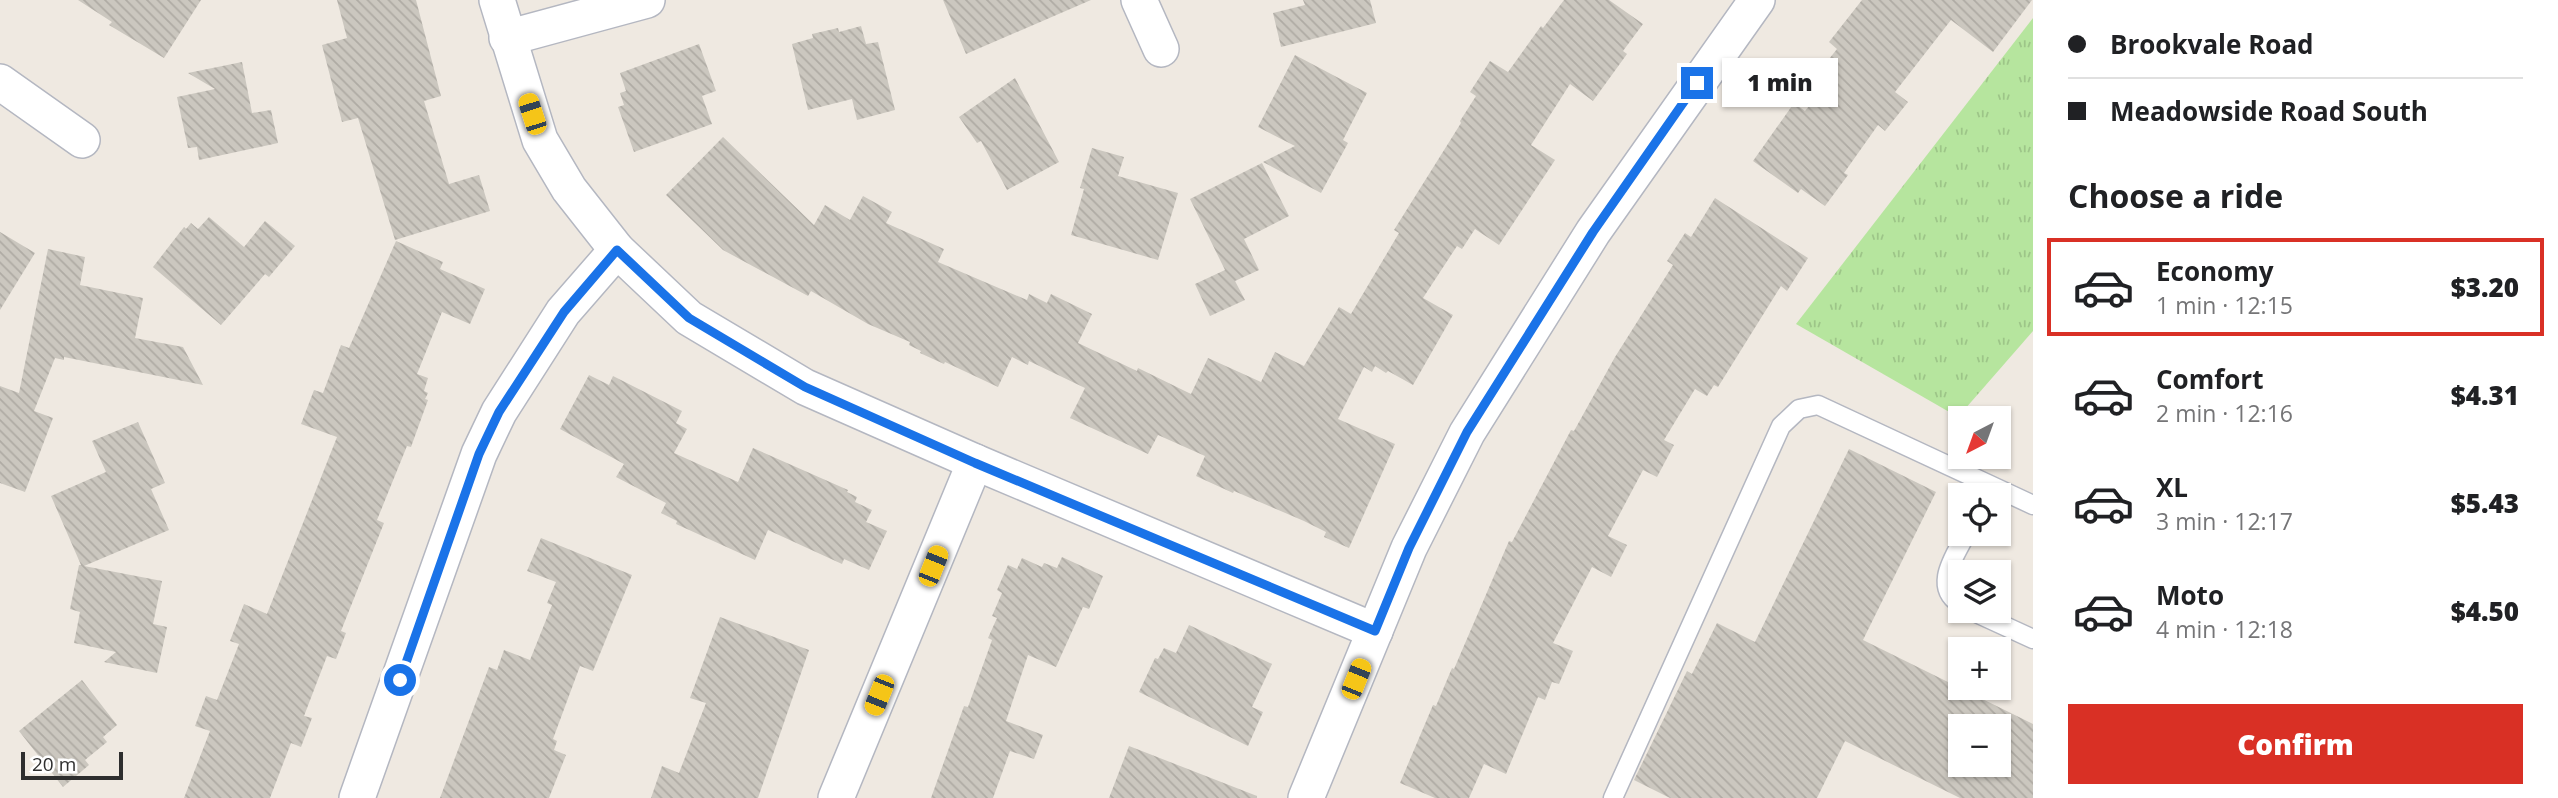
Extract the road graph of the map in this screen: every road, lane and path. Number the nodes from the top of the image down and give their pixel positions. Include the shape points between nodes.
1 (496, 0) edge
2 (647, 0) edge
3 (1139, 0) edge
4 (1757, 0) edge
5 (507, 38) junction
6 (1161, 49) dead end
7 (0, 82) edge
8 (82, 140) dead end
9 (617, 250) junction
10 (975, 463) junction
11 (1975, 483) edge
12 (2011, 497) edge
13 (2033, 505) edge
14 (1948, 572) edge
15 (1948, 592) edge
16 (1998, 623) edge
17 (1375, 631) junction
18 (2033, 639) edge
19 (357, 798) edge
20 (836, 798) edge
21 (1306, 798) edge
22 (1613, 798) edge

1 - 5 street
2 - 5 street
3 - 6 street
4 - 17 street via 1593,232 1467,432 1409,548
5 - 9 street via 540,140 569,189
7 - 8 street
9 - 10 street via 689,318 805,387
9 - 19 street via 564,312 499,412 479,454
10 - 17 street
10 - 20 street
11 - 22 lane via 1818,405 1799,410 1781,426
12 - 13 lane
14 - 15 lane
16 - 18 lane
17 - 21 street

